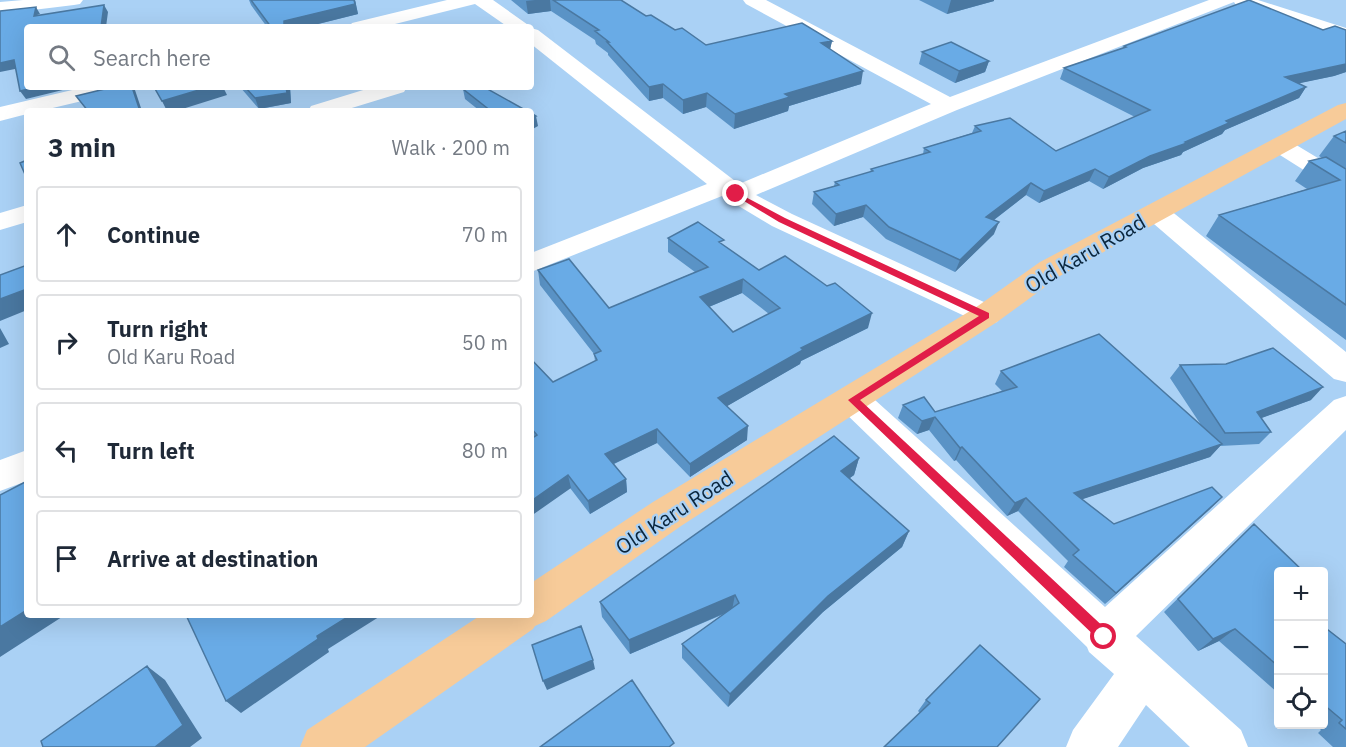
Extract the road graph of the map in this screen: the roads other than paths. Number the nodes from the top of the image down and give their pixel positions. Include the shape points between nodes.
1 (74, 0) edge
2 (470, 0) edge
3 (482, 0) edge
4 (791, 0) edge
5 (1226, 0) edge
6 (1237, 0) edge
7 (758, 3) edge
8 (0, 8) edge
9 (371, 24) edge
10 (517, 24) edge
11 (1346, 34) edge
12 (536, 42) edge
13 (100, 90) edge
14 (388, 90) edge
15 (949, 105) junction
16 (346, 107) edge
17 (24, 108) edge
18 (25, 108) edge
19 (1346, 110) edge
20 (0, 114) edge
21 (1281, 145) junction
22 (1346, 186) edge
23 (730, 190) junction
24 (1156, 212) junction
25 (24, 214) edge
26 (0, 222) edge
27 (534, 262) edge
28 (986, 315) junction
29 (1346, 370) edge
30 (853, 400) junction
31 (1346, 409) edge
32 (24, 466) edge
33 (0, 476) edge
34 (534, 604) edge
35 (515, 618) edge
36 (1104, 637) junction
37 (1143, 671) junction
38 (324, 747) edge
39 (1090, 747) edge
40 (1224, 747) edge

1 - 8 street
2 - 9 street
3 - 10 street
4 - 7 street
5 - 15 street
6 - 11 street
7 - 15 street
12 - 23 street
13 - 18 street
14 - 16 street
15 - 23 street
17 - 20 street
19 - 21 main road, Old Karu Road
21 - 22 street
21 - 24 main road, Old Karu Road
23 - 27 street
23 - 28 street via 782,220
24 - 28 main road, Old Karu Road via 1050,269
24 - 29 street
25 - 26 street
28 - 30 main road, Old Karu Road
30 - 34 main road, Old Karu Road via 667,514
30 - 36 street
31 - 36 street
32 - 33 street
35 - 38 main road
36 - 37 street
37 - 39 street
37 - 40 street

